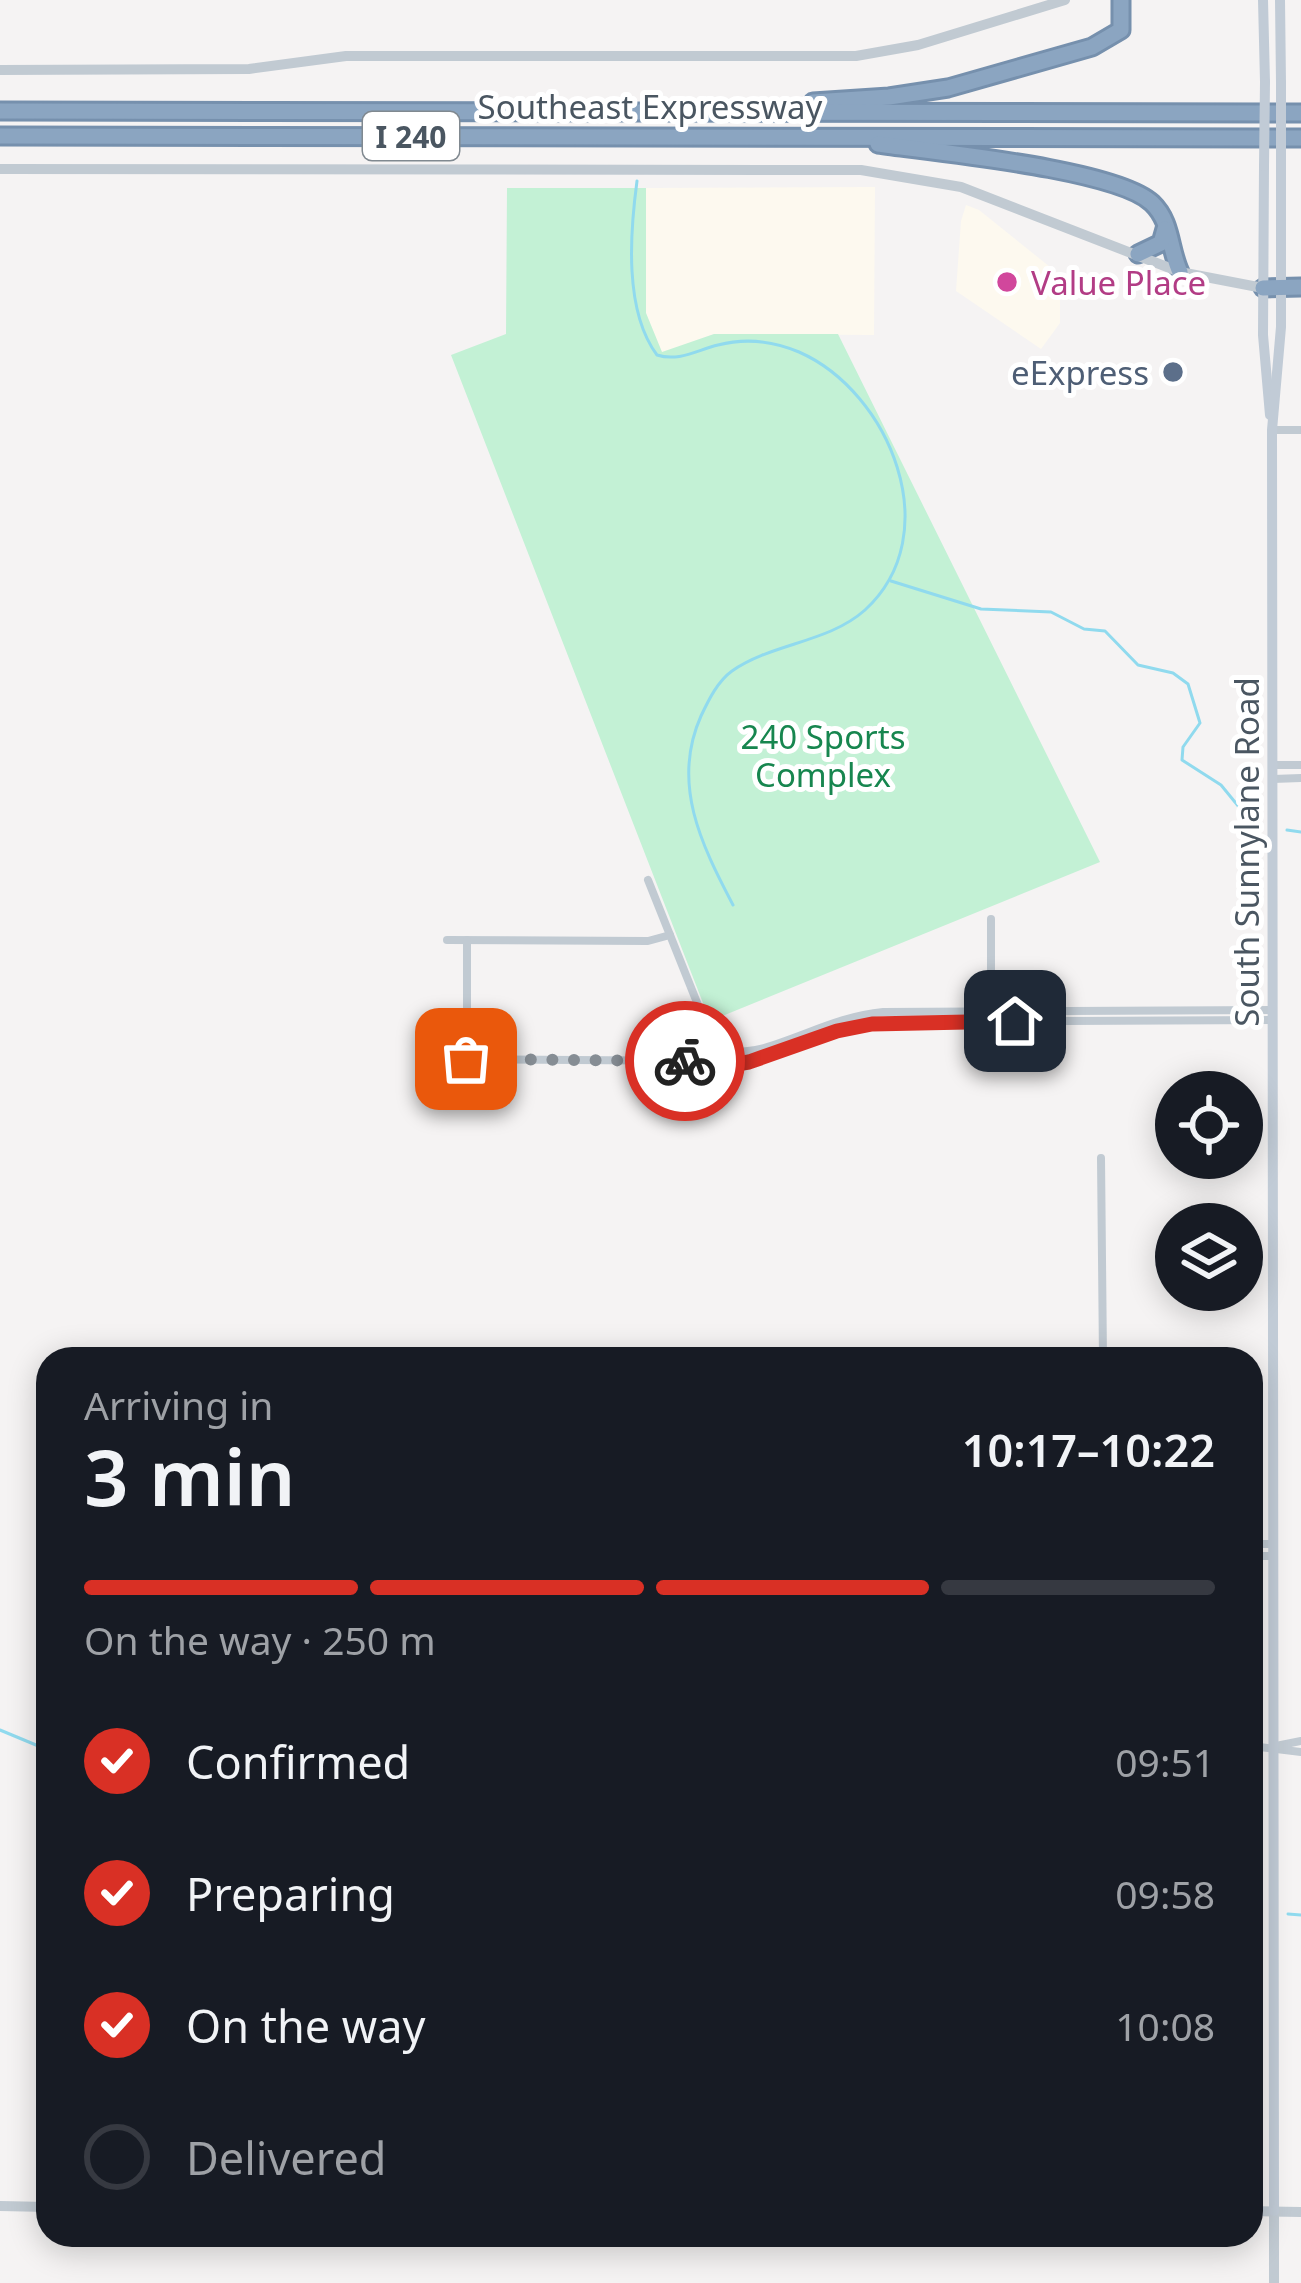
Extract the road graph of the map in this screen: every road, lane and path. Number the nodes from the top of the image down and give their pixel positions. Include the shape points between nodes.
1 (1065, 0) edge
2 (1121, 0) edge
3 (1263, 0) edge
4 (1280, 0) edge
5 (0, 70) edge
6 (0, 111) edge
7 (679, 111) junction
8 (1301, 113) edge
9 (0, 136) edge
10 (822, 136) junction
11 (1301, 138) edge
12 (0, 169) edge
13 (1165, 220) junction
14 (1138, 254) junction
15 (1180, 272) junction
16 (1301, 287) edge
17 (1272, 288) junction
18 (1272, 430) junction
19 (1301, 430) edge
20 (1301, 765) edge
21 (1273, 772) junction
22 (1301, 778) edge
23 (648, 880) dead end
24 (991, 919) dead end
25 (670, 935) junction
26 (447, 940) dead end
27 (467, 940) junction
28 (1273, 1015) junction
29 (991, 1016) junction
30 (447, 1059) dead end
31 (466, 1059) junction
32 (705, 1061) junction
33 (1101, 1158) dead end
34 (1103, 1347) edge
35 (1263, 1547) edge
36 (1275, 1550) junction
37 (1263, 1553) edge
38 (1301, 1741) edge
39 (1263, 1746) edge
40 (1275, 1746) junction
41 (1301, 1752) edge
42 (0, 2206) edge
43 (36, 2207) edge
44 (1263, 2211) edge
45 (1274, 2211) junction
46 (1301, 2212) edge
47 (1274, 2283) edge

1 - 5 street via 856,56 346,56 249,69
2 - 7 highway via 1123,26 1113,38 948,88
3 - 17 main road, South Sunnylane Road, bridge
4 - 17 main road, South Sunnylane Road, bridge
6 - 7 highway, Southeast Expressway / I 240
7 - 8 highway, Southeast Expressway / I 240
9 - 10 highway, Southeast Expressway / I 240
10 - 11 highway, Southeast Expressway / I 240
10 - 13 highway via 1123,187
12 - 14 street via 862,170 961,187
13 - 14 highway via 1163,240
13 - 15 highway
14 - 15 street
15 - 17 street
16 - 17 highway
17 - 18 main road, South Sunnylane Road via 1264,376
18 - 19 street
18 - 21 main road, South Sunnylane Road
20 - 21 street
21 - 22 street
21 - 28 main road, South Sunnylane Road
23 - 25 street
24 - 29 street
25 - 27 street
25 - 32 street via 700,1010
26 - 27 street
27 - 31 street
28 - 29 street
28 - 36 main road, South Sunnylane Road
29 - 32 street via 909,1016 806,1038 749,1062
30 - 31 street
31 - 32 street
33 - 34 street
35 - 36 street
36 - 37 street
36 - 40 main road, South Sunnylane Road
38 - 40 street
39 - 40 street
40 - 41 street
40 - 45 main road, South Sunnylane Road
42 - 43 street
44 - 45 street
45 - 46 street
45 - 47 street, South Sunnylane Road

